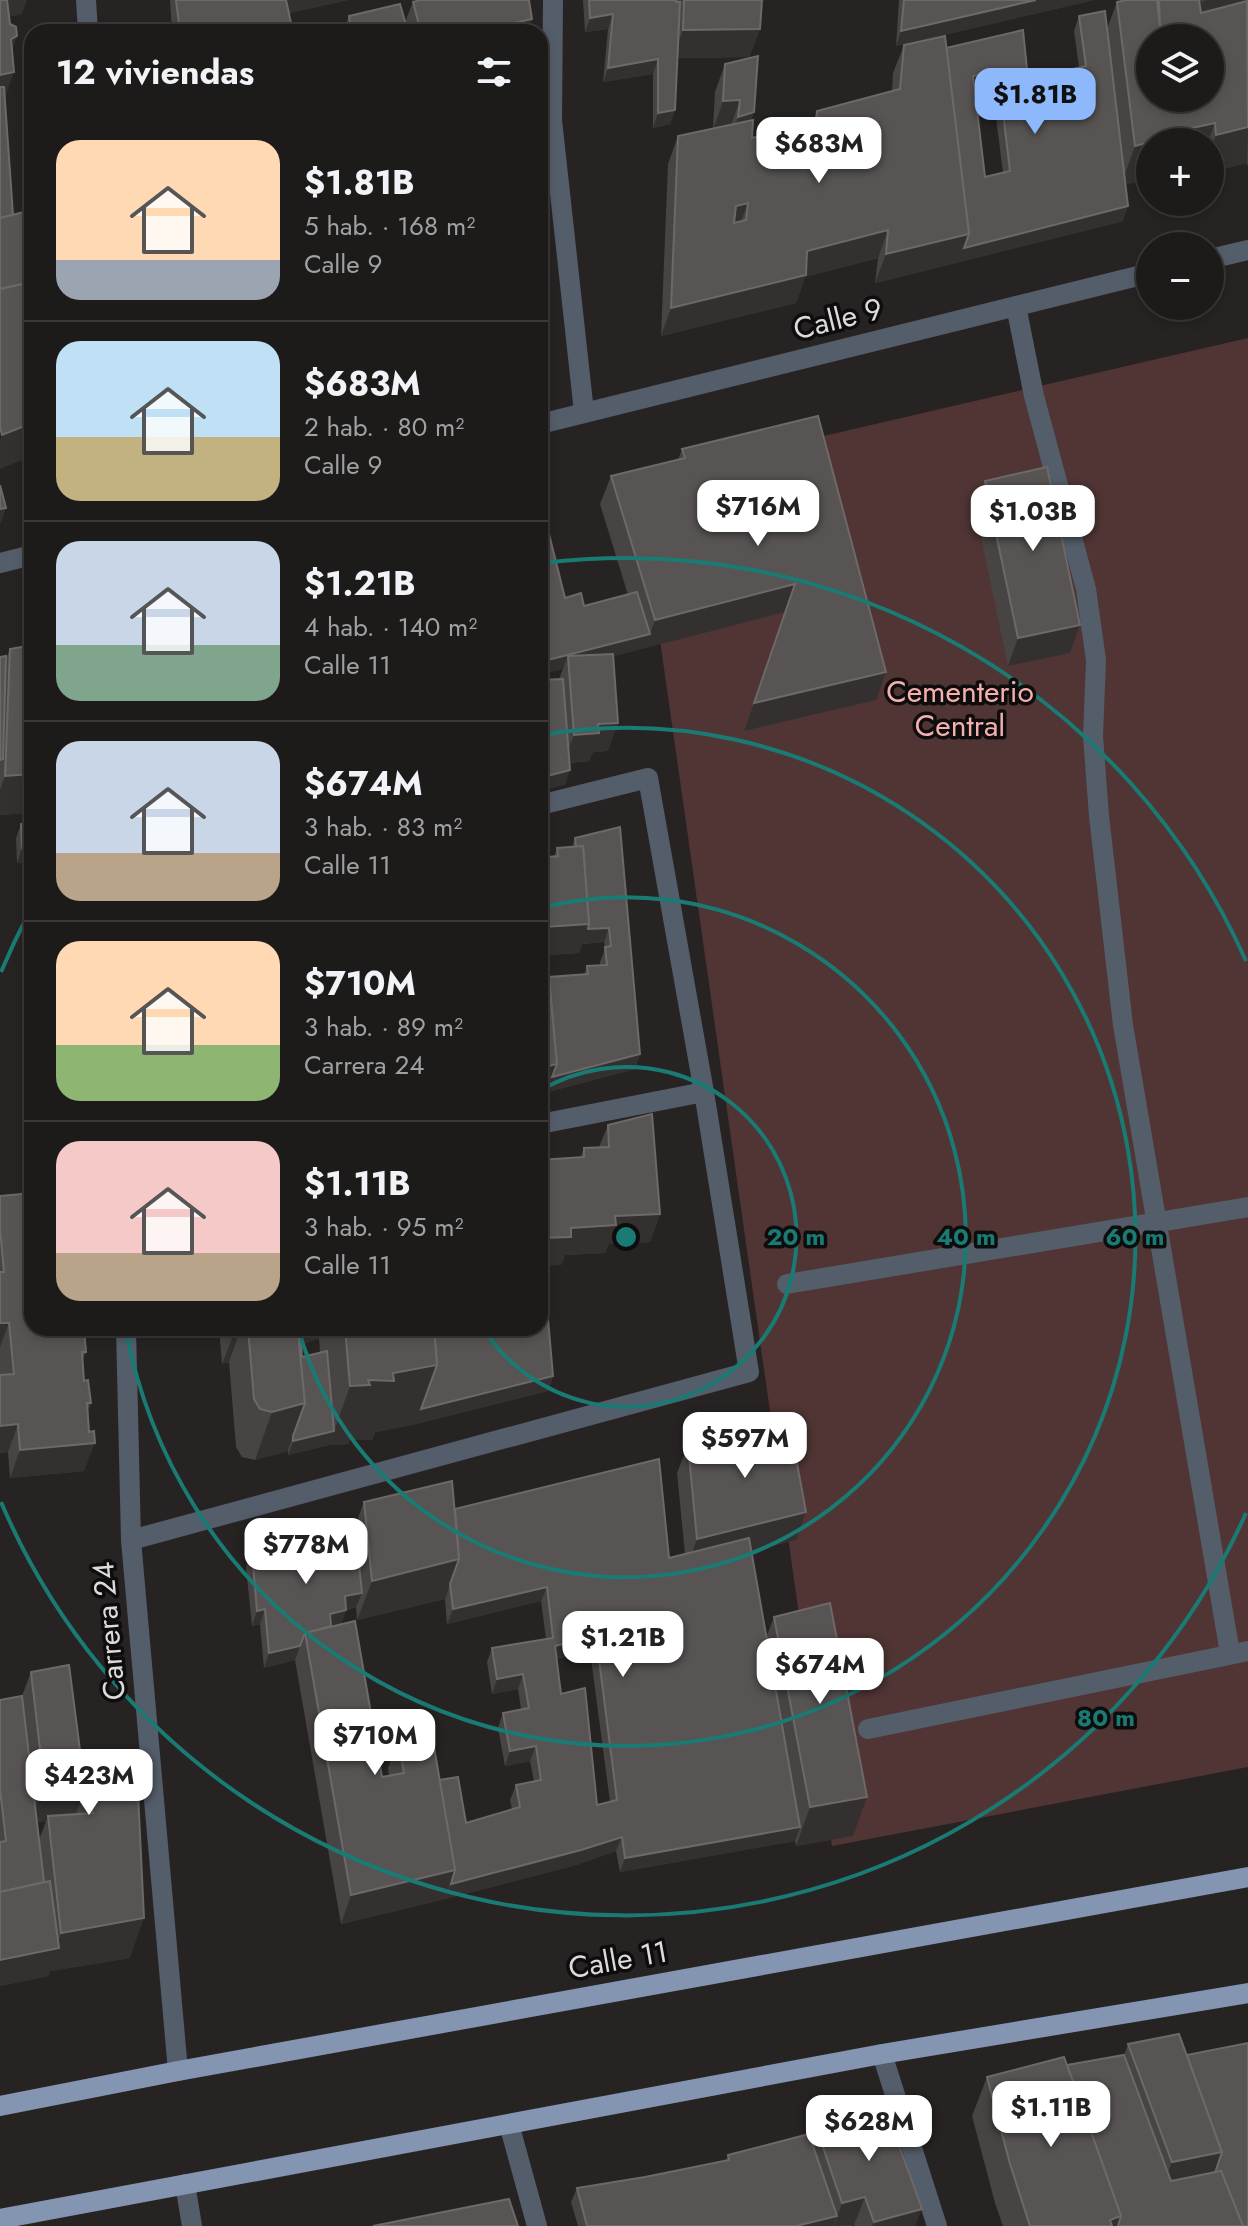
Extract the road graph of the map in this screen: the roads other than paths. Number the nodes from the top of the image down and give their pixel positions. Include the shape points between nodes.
1 (86, 0) edge
2 (553, 0) edge
3 (88, 24) edge
4 (1248, 250) edge
5 (1224, 256) edge
6 (1136, 276) edge
7 (1016, 306) junction
8 (584, 412) junction
9 (548, 422) edge
10 (24, 557) edge
11 (0, 563) edge
12 (548, 803) edge
13 (704, 1092) junction
14 (548, 1122) edge
15 (1248, 1207) edge
16 (1157, 1221) junction
17 (787, 1284) dead end
18 (126, 1336) edge
19 (131, 1540) junction
20 (1239, 1652) edge
21 (868, 1729) dead end
22 (1248, 1877) edge
23 (1248, 1993) edge
24 (882, 2054) junction
25 (178, 2071) junction
26 (0, 2106) edge
27 (509, 2124) junction
28 (185, 2184) junction
29 (0, 2219) edge
30 (192, 2226) edge
31 (537, 2226) edge
32 (937, 2226) edge

1 - 3 street
2 - 8 street via 552,120
4 - 5 street
6 - 7 street, Calle 9
7 - 8 street, Calle 9
7 - 16 street via 1088,603 1096,660 1093,736 1101,831 1123,1025
8 - 9 street, Calle 9
10 - 11 street
12 - 13 street via 648,778
13 - 14 street
13 - 19 street via 749,1372
15 - 16 street
16 - 17 street
16 - 20 street
18 - 19 street, Carrera 24
19 - 25 street, Carrera 24
20 - 21 street
22 - 25 main road, Calle 11
23 - 24 main road
24 - 27 main road
24 - 32 street
25 - 26 main road, Calle 11
27 - 28 main road
27 - 31 street
28 - 29 main road
28 - 30 street

